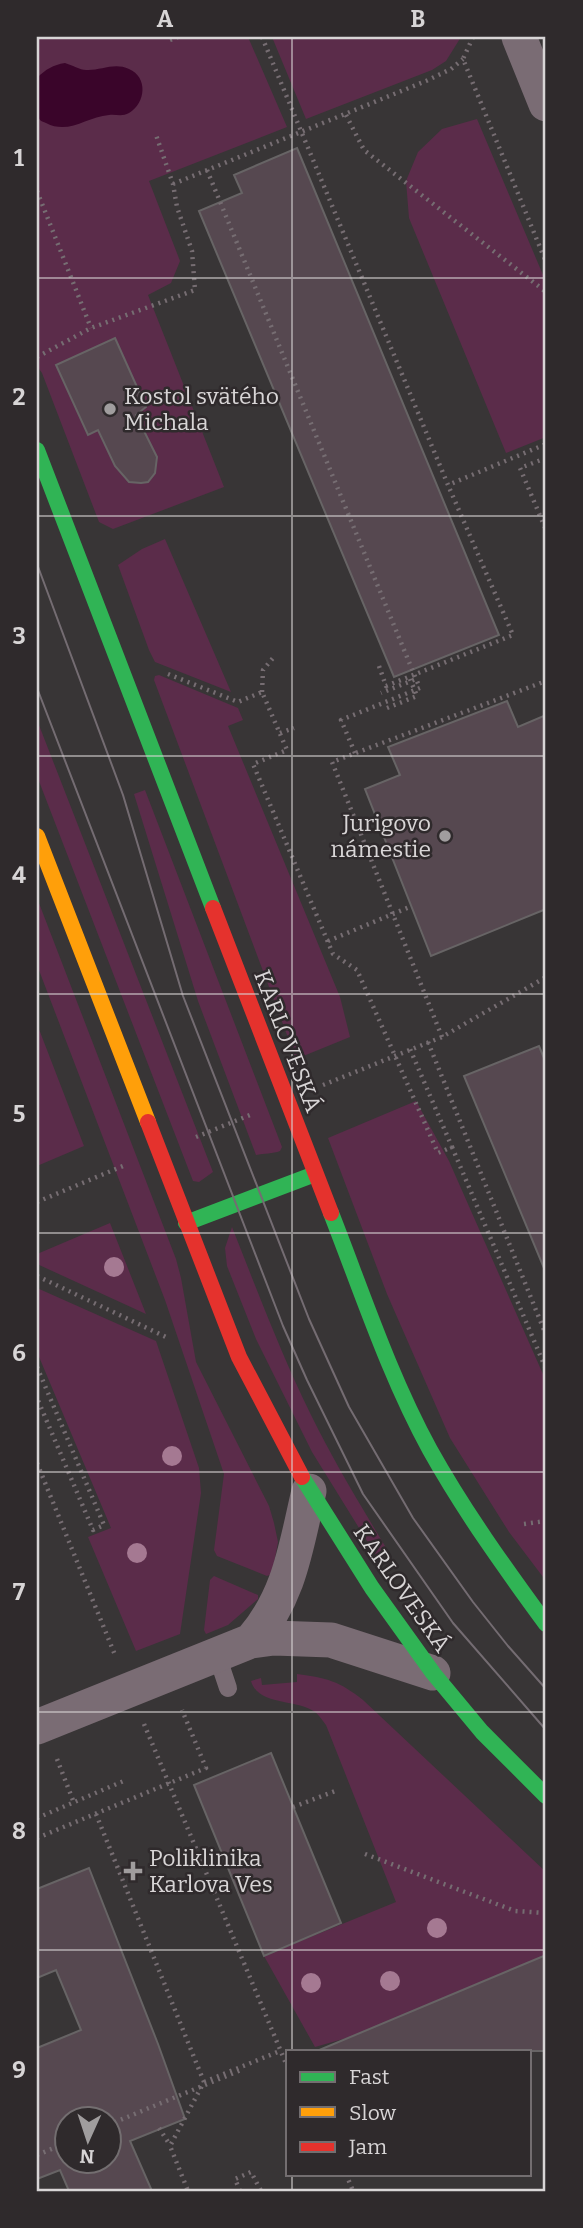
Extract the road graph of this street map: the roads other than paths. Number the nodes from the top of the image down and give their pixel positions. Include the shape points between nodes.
1 (519, 37) edge
2 (546, 104) edge
3 (37, 450) edge
4 (37, 836) edge
5 (315, 1174) junction
6 (186, 1223) junction
7 (309, 1491) junction
8 (546, 1624) edge
9 (251, 1641) junction
10 (217, 1655) junction
11 (433, 1673) junction
12 (228, 1688) dead end
13 (45, 1739) edge
14 (546, 1796) edge

1 - 2 street
3 - 5 main road, KARLOVESKÁ
4 - 6 main road, KARLOVESKÁ
5 - 6 main road
5 - 8 main road, KARLOVESKÁ via 399,1385 430,1450
6 - 7 main road, KARLOVESKÁ via 239,1357
7 - 9 street via 284,1591 268,1623
7 - 11 main road, KARLOVESKÁ
9 - 10 street
9 - 11 street via 331,1640
10 - 12 lane
10 - 13 street
11 - 14 main road, KARLOVESKÁ via 482,1732

